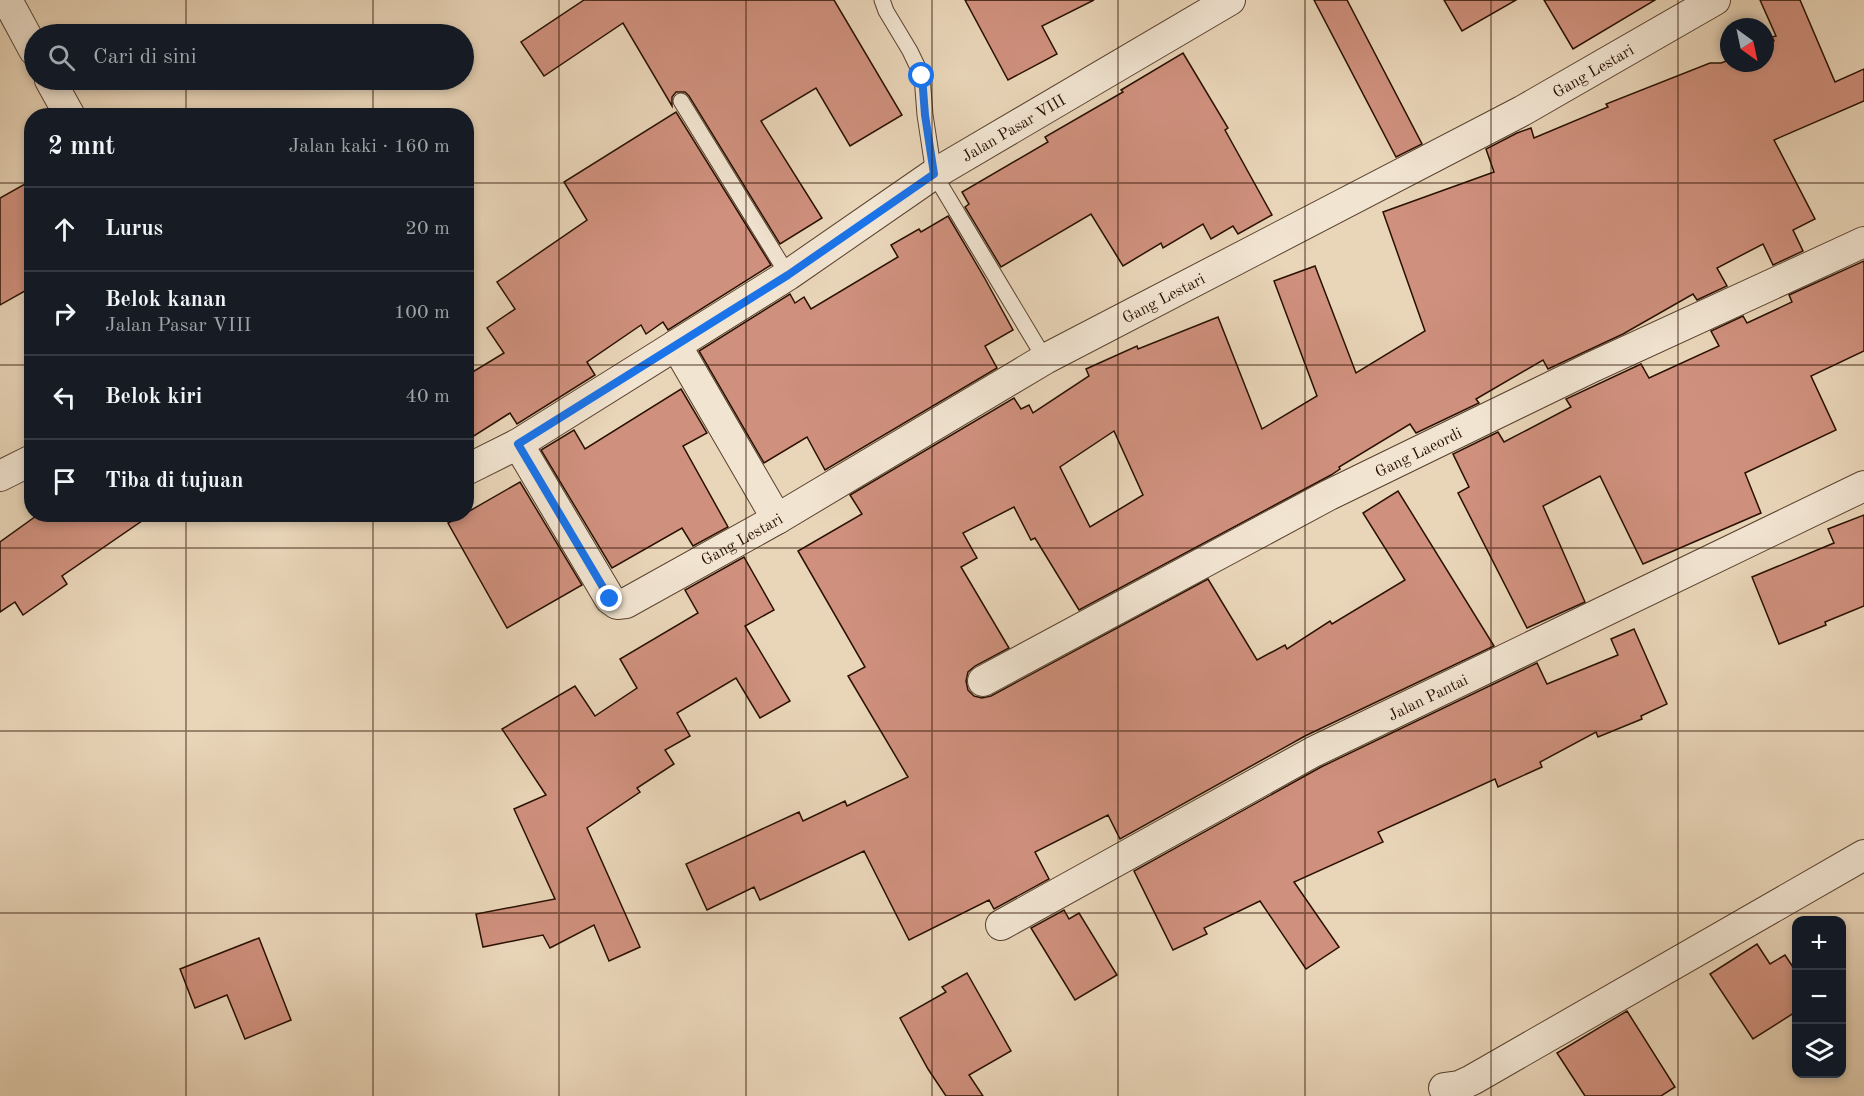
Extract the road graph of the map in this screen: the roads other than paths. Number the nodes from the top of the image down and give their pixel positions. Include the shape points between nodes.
1 (7, 0) edge
2 (882, 0) edge
3 (1230, 0) edge
4 (1715, 0) edge
5 (24, 31) edge
6 (56, 90) edge
7 (681, 101) dead end
8 (66, 108) edge
9 (934, 174) junction
10 (1864, 242) edge
11 (788, 275) junction
12 (676, 345) junction
13 (1045, 359) junction
14 (518, 444) junction
15 (24, 464) edge
16 (474, 466) edge
17 (0, 476) edge
18 (1864, 486) edge
19 (777, 519) junction
20 (983, 681) dead end
21 (1864, 855) edge
22 (1001, 925) dead end
23 (1444, 1088) dead end

1 - 5 street
2 - 9 lane via 922,76
3 - 9 street, Jalan Pasar VIII
4 - 13 street, Gang Lestari via 1522,111
6 - 8 street
7 - 11 lane
9 - 11 street, Jalan Pasar VIII
9 - 13 lane
10 - 20 street, Gang Laeordi via 1590,368 1329,495
11 - 12 street, Jalan Pasar VIII
12 - 14 street, Jalan Pasar VIII
12 - 19 street
13 - 19 street, Gang Lestari
14 - 16 street, Jalan Pasar VIII
14 - 19 street, Gang Lestari via 610,599 617,604 626,603
15 - 17 street
18 - 22 street, Jalan Pantai via 1313,752
21 - 23 street via 1472,1080

